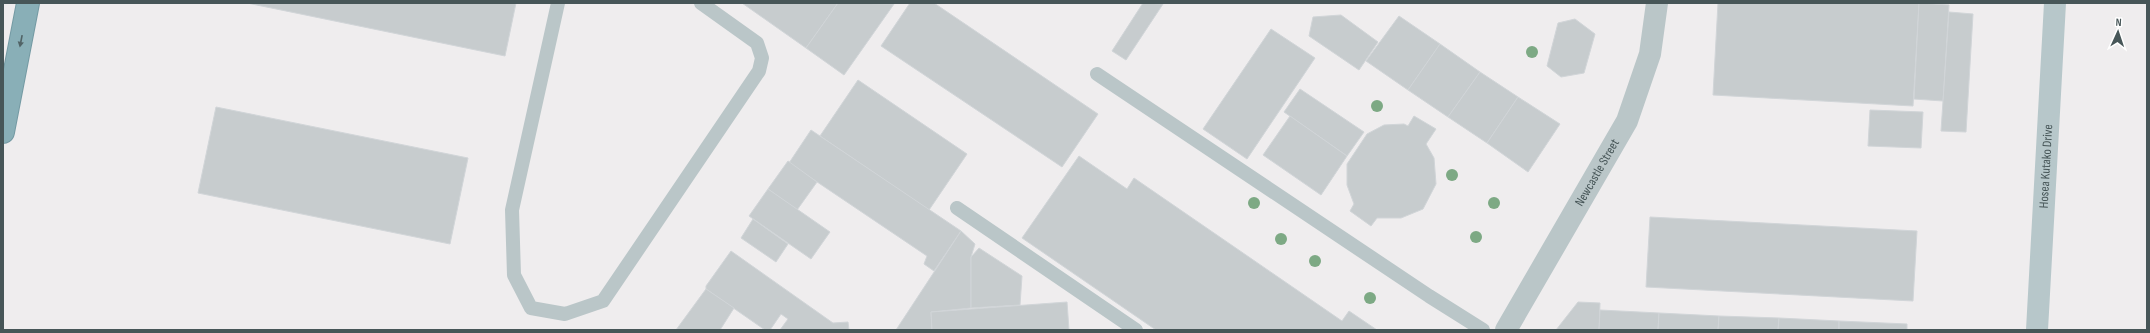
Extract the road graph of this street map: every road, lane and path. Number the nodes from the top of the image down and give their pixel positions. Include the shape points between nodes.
1 (28, 3) edge
2 (558, 3) edge
3 (701, 3) edge
4 (1657, 3) edge
5 (2055, 3) edge
6 (1097, 74) dead end
7 (3, 132) edge
8 (957, 208) dead end
9 (1136, 330) edge
10 (1483, 330) edge
11 (1506, 330) edge
12 (2037, 330) edge

1 -> 7 highway
2 - 3 lane via 512,217 514,276 531,308 565,314 603,301 759,71 762,58 757,43
4 - 11 street, Newcastle Street via 1650,54 1627,121
5 - 12 main road, Hosea Kutako Drive
6 - 10 lane
8 - 9 lane

